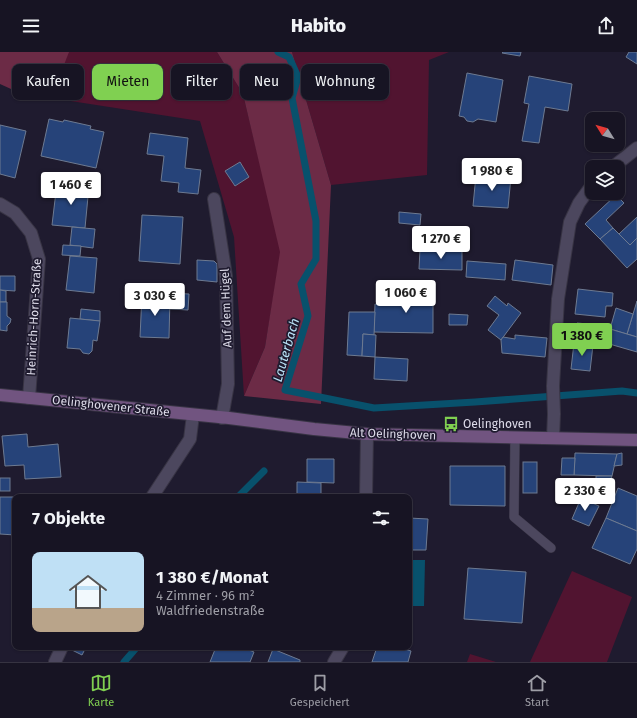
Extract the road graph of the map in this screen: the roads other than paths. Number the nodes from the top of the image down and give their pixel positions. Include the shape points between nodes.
1 (637, 148) edge
2 (622, 160) edge
3 (585, 195) edge
4 (214, 199) dead end
5 (0, 204) edge
6 (0, 395) edge
7 (29, 398) junction
8 (193, 415) junction
9 (222, 418) junction
10 (367, 434) junction
11 (515, 437) junction
12 (553, 438) junction
13 (637, 440) edge
14 (154, 494) edge
15 (366, 494) edge
16 (551, 548) dead end
17 (61, 650) edge
18 (340, 650) edge
19 (55, 662) edge
20 (334, 662) edge

1 - 2 street
3 - 12 street via 570,222 558,299
4 - 9 street, Auf dem Hügel via 226,276 228,384
5 - 7 street, Heinrich-Horn-Straße via 15,213 31,233 40,259
6 - 7 main road, Oelinghovener Straße
7 - 8 main road, Oelinghovener Straße
8 - 9 main road, Oelinghovener Straße
8 - 14 street via 190,439
9 - 10 main road, Alt Oelinghoven
10 - 11 main road, Alt Oelinghoven
10 - 15 street
11 - 12 main road, Alt Oelinghoven
11 - 16 lane via 514,517
12 - 13 main road, Alt Oelinghoven
17 - 19 street
18 - 20 street

